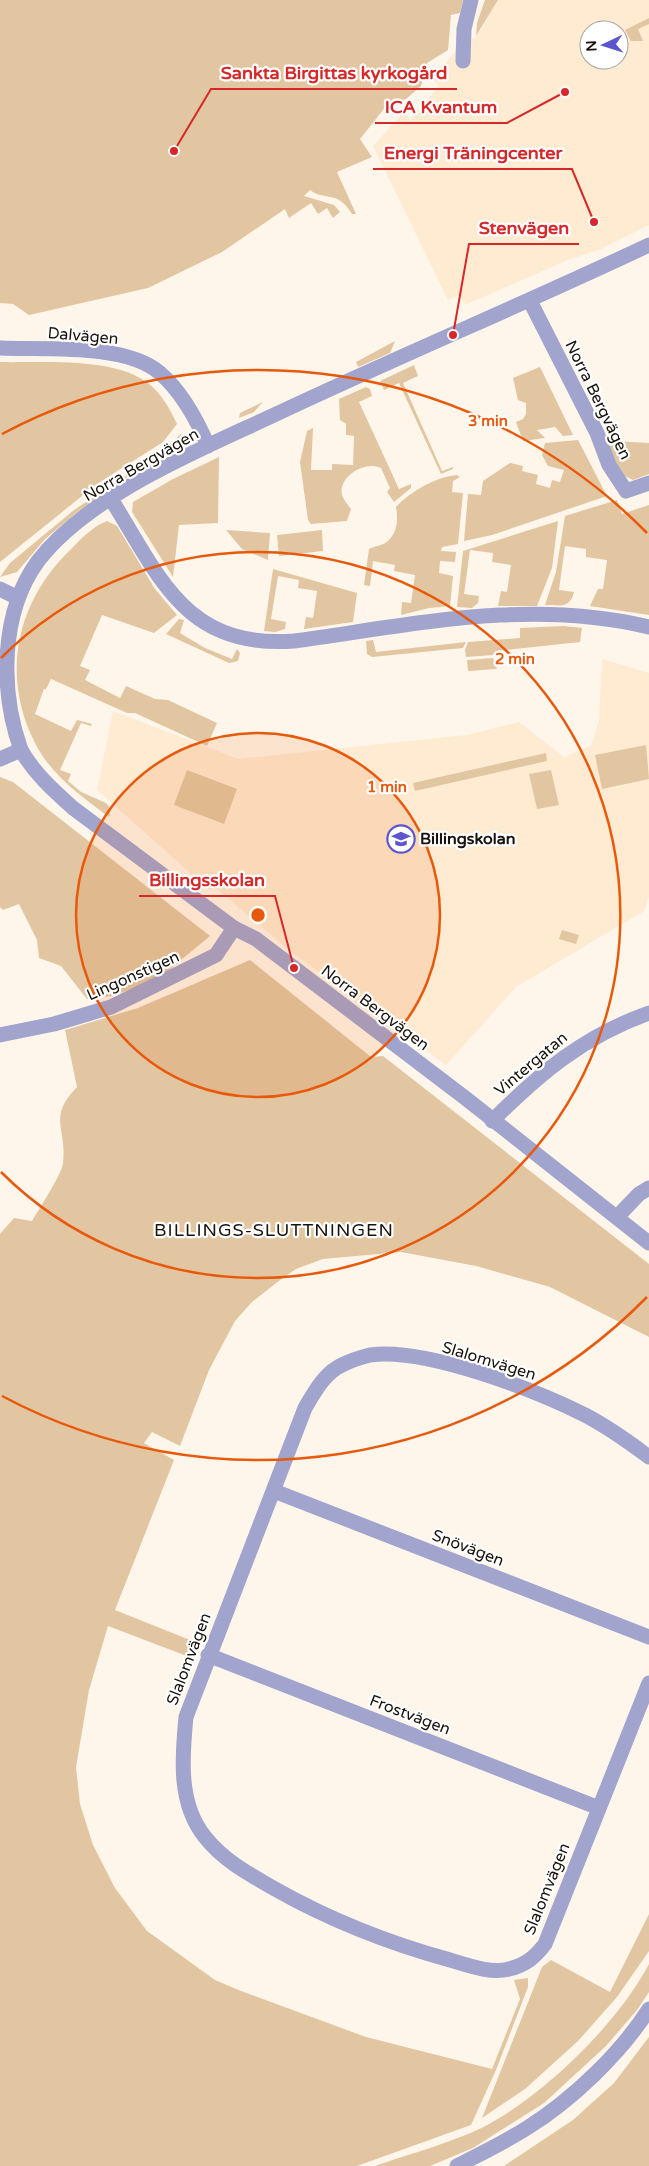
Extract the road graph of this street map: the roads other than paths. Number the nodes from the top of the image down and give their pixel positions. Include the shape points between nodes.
1 (471, 0) edge
2 (463, 61) dead end
3 (649, 245) edge
4 (530, 301) junction
5 (0, 348) edge
6 (208, 446) junction
7 (649, 483) edge
8 (111, 498) junction
9 (0, 589) edge
10 (16, 597) junction
11 (649, 627) edge
12 (21, 750) junction
13 (0, 759) edge
14 (234, 928) junction
15 (649, 1014) edge
16 (0, 1035) edge
17 (492, 1121) junction
18 (649, 1188) edge
19 (617, 1217) junction
20 (649, 1243) edge
21 (649, 1457) edge
22 (274, 1491) junction
23 (649, 1637) edge
24 (208, 1655) junction
25 (649, 1683) edge
26 (599, 1808) junction
27 (649, 2009) edge
28 (457, 2166) edge

1 - 2 street via 464,29
3 - 4 street, Norra Bergvägen
4 - 6 street, Norra Bergvägen via 348,380
4 - 7 street, Norra Bergvägen via 622,485 626,491
5 - 6 street, Dalvägen via 95,352 132,358 160,373 197,421
6 - 8 street, Norra Bergvägen
8 - 10 street, Norra Bergvägen via 53,544 38,561
8 - 11 street via 164,585 180,603 214,629 246,640 294,641 432,619 496,614 612,619
9 - 10 street
10 - 12 street, Norra Bergvägen via 6,629 2,661 6,710
12 - 13 street
12 - 14 street, Norra Bergvägen via 33,769 73,808
14 - 16 street, Lingonstigen via 216,955 111,1007 54,1024
14 - 17 street, Norra Bergvägen via 263,945
15 - 17 street, Vintergatan via 583,1043 522,1091
17 - 19 street, Norra Bergvägen
18 - 19 street
19 - 20 street, Norra Bergvägen
21 - 22 street, Slalomvägen via 586,1416 490,1376 424,1360 370,1355 343,1364 321,1380 305,1408
22 - 23 street, Snövägen
22 - 24 street, Slalomvägen
24 - 26 street, Frostvägen
24 - 26 street, Slalomvägen via 186,1717 182,1756 191,1812 205,1837 235,1866 313,1910 364,1933 479,1968 507,1970 528,1962 545,1944
25 - 26 street, Slalomvägen
27 - 28 street via 586,2082 528,2128

